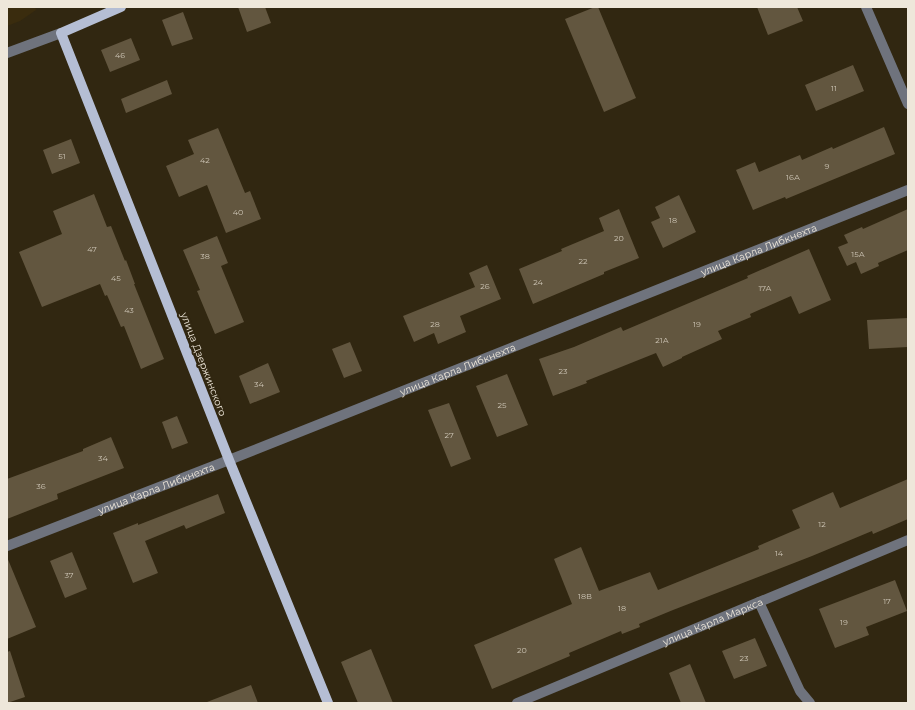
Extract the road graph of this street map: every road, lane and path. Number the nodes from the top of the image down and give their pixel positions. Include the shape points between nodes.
1 (121, 7) edge
2 (866, 7) edge
3 (61, 33) junction
4 (7, 53) edge
5 (908, 104) edge
6 (908, 190) edge
7 (229, 460) junction
8 (908, 540) edge
9 (7, 546) edge
10 (759, 602) junction
11 (328, 703) edge
12 (517, 703) edge
13 (810, 703) edge

1 - 3 main road
2 - 5 street
3 - 4 street
3 - 7 main road, улица Дзержинского
6 - 7 street, улица Карла Либкнехта
7 - 9 street, улица Карла Либкнехта
7 - 11 main road, улица Дзержинского
8 - 10 street, улица Карла Маркса
10 - 12 street, улица Карла Маркса
10 - 13 street via 800,691

